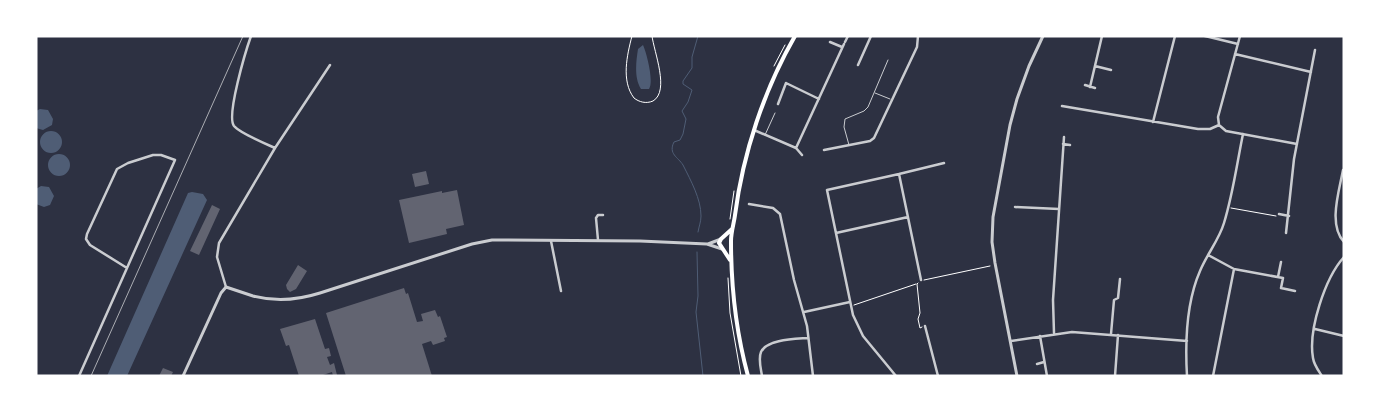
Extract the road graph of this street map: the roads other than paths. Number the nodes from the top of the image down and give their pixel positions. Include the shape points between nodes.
1 (251, 36) edge
2 (795, 36) edge
3 (848, 36) edge
4 (871, 36) edge
5 (918, 36) edge
6 (1043, 36) edge
7 (1102, 36) edge
8 (1175, 36) edge
9 (1205, 36) edge
10 (1240, 36) edge
11 (830, 42) dead end
12 (844, 44) junction
13 (1238, 44) junction
14 (1315, 50) dead end
15 (1235, 54) junction
16 (888, 60) dead end
17 (330, 65) dead end
18 (858, 65) dead end
19 (1095, 66) junction
20 (1111, 70) dead end
21 (1310, 72) junction
22 (1085, 86) dead end
23 (1090, 87) junction
24 (1096, 88) dead end
25 (875, 93) junction
26 (818, 99) junction
27 (891, 100) junction
28 (778, 104) dead end
29 (1062, 106) dead end
30 (775, 112) dead end
31 (1153, 122) junction
32 (1220, 125) junction
33 (754, 130) junction
34 (765, 134) junction
35 (1243, 134) junction
36 (1064, 137) dead end
37 (1063, 144) junction
38 (1297, 144) junction
39 (849, 145) junction
40 (1070, 145) dead end
41 (275, 148) junction
42 (796, 148) junction
43 (824, 150) dead end
44 (802, 155) dead end
45 (944, 163) dead end
46 (1343, 170) edge
47 (899, 174) junction
48 (749, 204) dead end
49 (1015, 207) dead end
50 (1058, 209) junction
51 (603, 215) dead end
52 (1279, 215) road end
53 (1289, 216) junction
54 (908, 217) junction
55 (734, 227) junction
56 (835, 233) junction
57 (1286, 233) dead end
58 (722, 238) junction
59 (551, 241) junction
60 (598, 242) junction
61 (1344, 242) edge
62 (731, 243) junction
63 (708, 244) junction
64 (723, 249) junction
65 (1208, 255) junction
66 (1344, 257) edge
67 (731, 262) junction
68 (1281, 262) dead end
69 (127, 268) junction
70 (1234, 269) junction
71 (1278, 278) junction
72 (1120, 279) dead end
73 (921, 280) road end
74 (226, 287) junction
75 (561, 291) dead end
76 (1295, 291) dead end
77 (850, 304) junction
78 (804, 312) junction
79 (925, 326) road end
80 (1315, 328) junction
81 (1054, 334) junction
82 (1111, 334) junction
83 (1118, 335) junction
84 (1040, 336) junction
85 (1344, 336) edge
86 (808, 338) junction
87 (1187, 340) junction
88 (1011, 341) junction
89 (1044, 362) junction
90 (1037, 364) dead end
91 (79, 376) edge
92 (183, 376) edge
93 (748, 376) edge
94 (762, 376) edge
95 (813, 376) edge
96 (896, 376) edge
97 (938, 376) edge
98 (1017, 376) edge
99 (1047, 376) edge
100 (1115, 376) edge
101 (1188, 376) edge
102 (1213, 376) edge
103 (1322, 376) edge

1 - 41 street via 233,103 232,120 237,128
2 - 33 main road via 771,84
3 - 12 street
4 - 18 street
5 - 27 street via 917,47
6 - 88 street via 1017,98 992,217 993,252
7 - 19 street
8 - 31 street
9 - 13 street
10 - 13 street
11 - 12 street
12 - 26 street
13 - 15 street
14 - 21 street
15 - 21 street
15 - 32 street via 1218,117
16 - 25 lane
17 - 41 street
19 - 20 street
19 - 23 street
21 - 38 street
22 - 23 street
23 - 24 street
25 - 27 lane
25 - 39 lane via 866,110 845,119
26 - 28 street via 786,83
26 - 42 street
27 - 39 street via 873,140
29 - 31 street
30 - 34 lane
31 - 32 street via 1202,130
32 - 35 street via 1226,131
33 - 34 street
33 - 55 main road via 740,183
34 - 42 street
35 - 38 street
35 - 65 street via 1228,208 1221,232
36 - 37 street
37 - 40 street
37 - 50 street
38 - 53 street
39 - 43 street
41 - 74 street via 218,246 217,257
42 - 44 street
45 - 47 street
46 - 61 street via 1335,223 1336,232
47 - 54 street
47 - 56 street via 827,190
48 - 78 street via 773,208 780,214
49 - 50 street
50 - 81 street via 1052,309
51 - 60 street via 596,218
52 - 53 street
53 - 57 street
54 - 56 street
54 - 73 street
55 - 58 main road
55 - 62 main road
56 - 77 street
58 - 62 main road via 728,238
58 - 63 street
58 - 64 main road via 719,243
59 - 60 street
59 - 74 street via 482,242 320,294 295,299 266,299
59 - 75 street
60 - 63 street
62 - 64 main road via 728,249
62 - 67 main road
63 - 64 street
64 - 67 main road
65 - 70 street
65 - 87 street via 1194,286
66 - 80 street via 1325,286
67 - 93 main road via 738,331
68 - 71 street
69 - 69 street via 90,246 86,238 110,182 116,169 145,157 158,154 175,160
69 - 91 street
70 - 71 street
70 - 102 street
71 - 76 street via 1283,278 1281,288
72 - 82 street via 1118,298 1114,300
74 - 92 street
77 - 78 street
77 - 96 street via 863,336
78 - 86 street
79 - 97 street
80 - 85 street
80 - 103 street via 1312,349
81 - 82 street
81 - 84 street
82 - 83 street
83 - 87 street
83 - 100 street
84 - 88 street
84 - 89 street
86 - 94 street via 767,346 760,356
86 - 95 street
87 - 101 street
88 - 98 street
89 - 90 street
89 - 99 street

